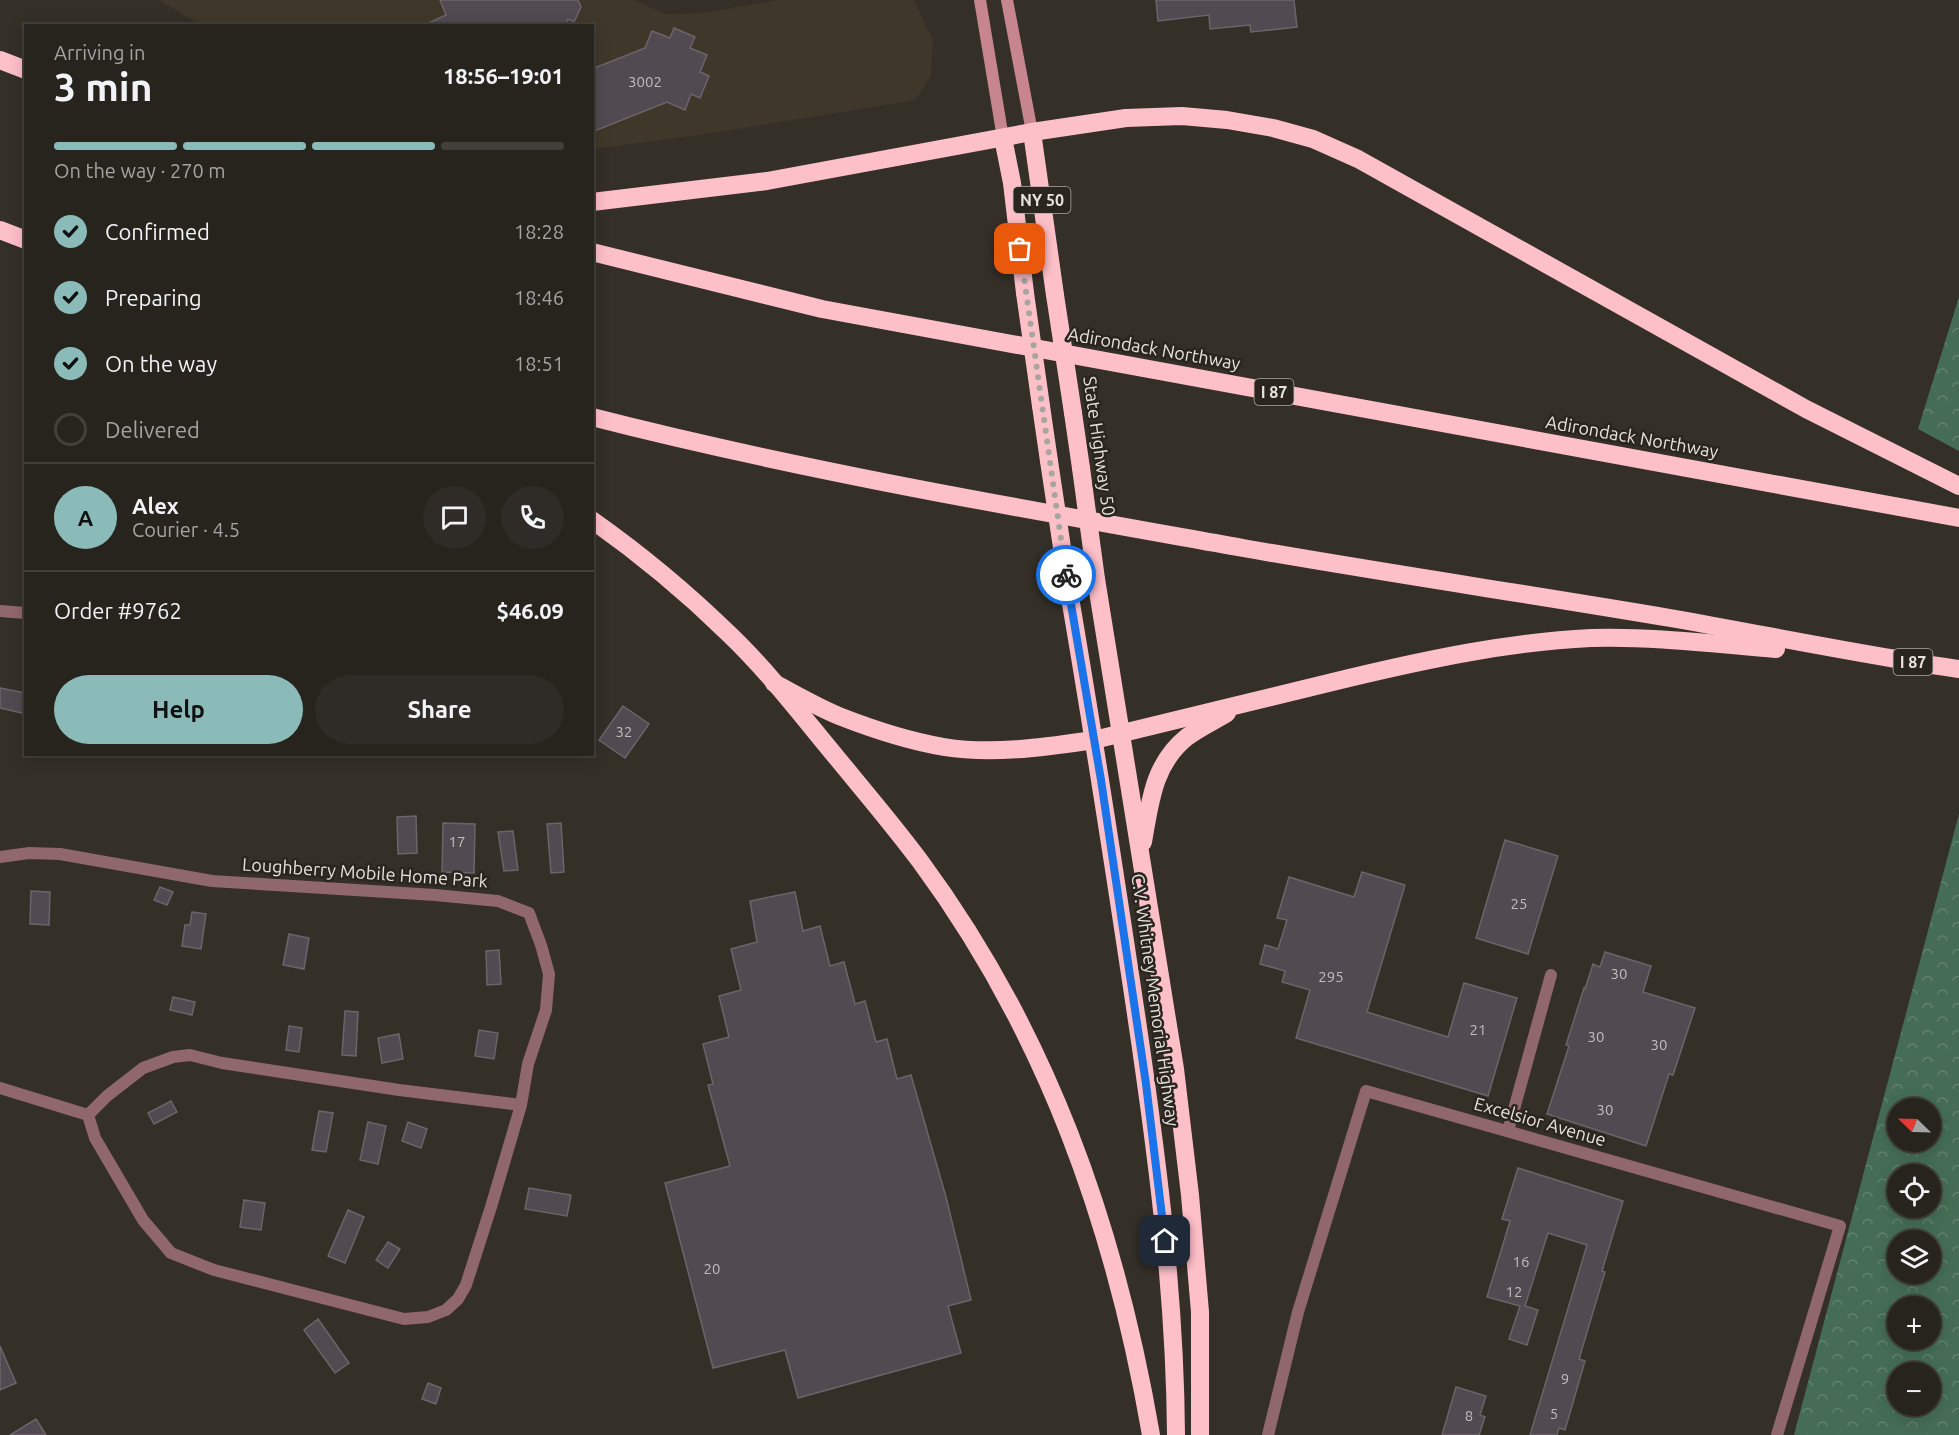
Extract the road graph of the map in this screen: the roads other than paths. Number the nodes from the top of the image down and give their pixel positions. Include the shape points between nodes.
1 (980, 0) edge
2 (1007, 0) edge
3 (0, 60) edge
4 (24, 69) edge
5 (1032, 132) junction
6 (1003, 138) junction
7 (594, 202) edge
8 (0, 230) edge
9 (24, 239) edge
10 (594, 252) edge
11 (594, 418) edge
12 (1959, 486) edge
13 (1959, 518) edge
14 (594, 522) edge
15 (1096, 579) joint
16 (0, 611) edge
17 (24, 613) edge
18 (1868, 656) junction
19 (1959, 669) edge
20 (774, 683) junction
21 (1246, 702) junction
22 (1121, 734) junction
23 (1094, 740) junction
24 (1141, 856) junction
25 (0, 857) edge
26 (1551, 975) dead end
27 (0, 1088) edge
28 (521, 1105) junction
29 (88, 1116) junction
30 (1508, 1131) junction
31 (1151, 1435) edge
32 (1176, 1435) edge
33 (1200, 1435) edge
34 (1268, 1435) edge
35 (1777, 1435) edge

1 - 6 main road, NY 50
2 - 5 main road, State Highway 50 / NY 50
3 - 4 highway
5 - 6 highway
5 - 12 highway via 1126,118 1182,116 1273,128 1313,139 1434,200 1806,409
5 - 15 highway, State Highway 50 / NY 50, bridge
6 - 7 highway via 767,182
6 - 23 highway, C.V. Whitney Memorial Highway / NY 50, bridge
8 - 9 highway
10 - 13 highway, Adirondack Northway / I 87 via 822,309
11 - 18 highway, I 87 via 887,484
14 - 20 highway via 674,583
15 - 22 highway, C.V. Whitney Memorial Highway / NY 50
16 - 17 street
18 - 19 highway, I 87
18 - 21 highway via 1592,638 1465,652
20 - 23 highway via 838,716 946,747 985,750
20 - 31 highway via 920,861 988,965 1036,1053 1077,1150 1110,1249
21 - 22 highway
21 - 24 highway via 1188,736 1160,768
22 - 23 highway
22 - 24 highway, C.V. Whitney Memorial Highway / NY 50
23 - 32 highway, C.V. Whitney Memorial Highway / NY 50 via 1161,1198 1175,1350
24 - 33 highway, C.V. Whitney Memorial Highway / NY 50 via 1190,1195 1200,1312
25 - 28 street, Loughberry Mobile Home Park via 60,854 212,880 498,901 529,913 549,974 546,1010 528,1064
26 - 30 street
27 - 29 street
28 - 29 street via 364,1085 190,1055 144,1068
28 - 29 street, Loughberry Mobile Home Park via 466,1285 446,1310 405,1319 214,1270 171,1253 143,1220 95,1138
30 - 34 street, Excelsior Avenue via 1366,1090 1298,1312
30 - 35 street, Excelsior Avenue via 1840,1226

